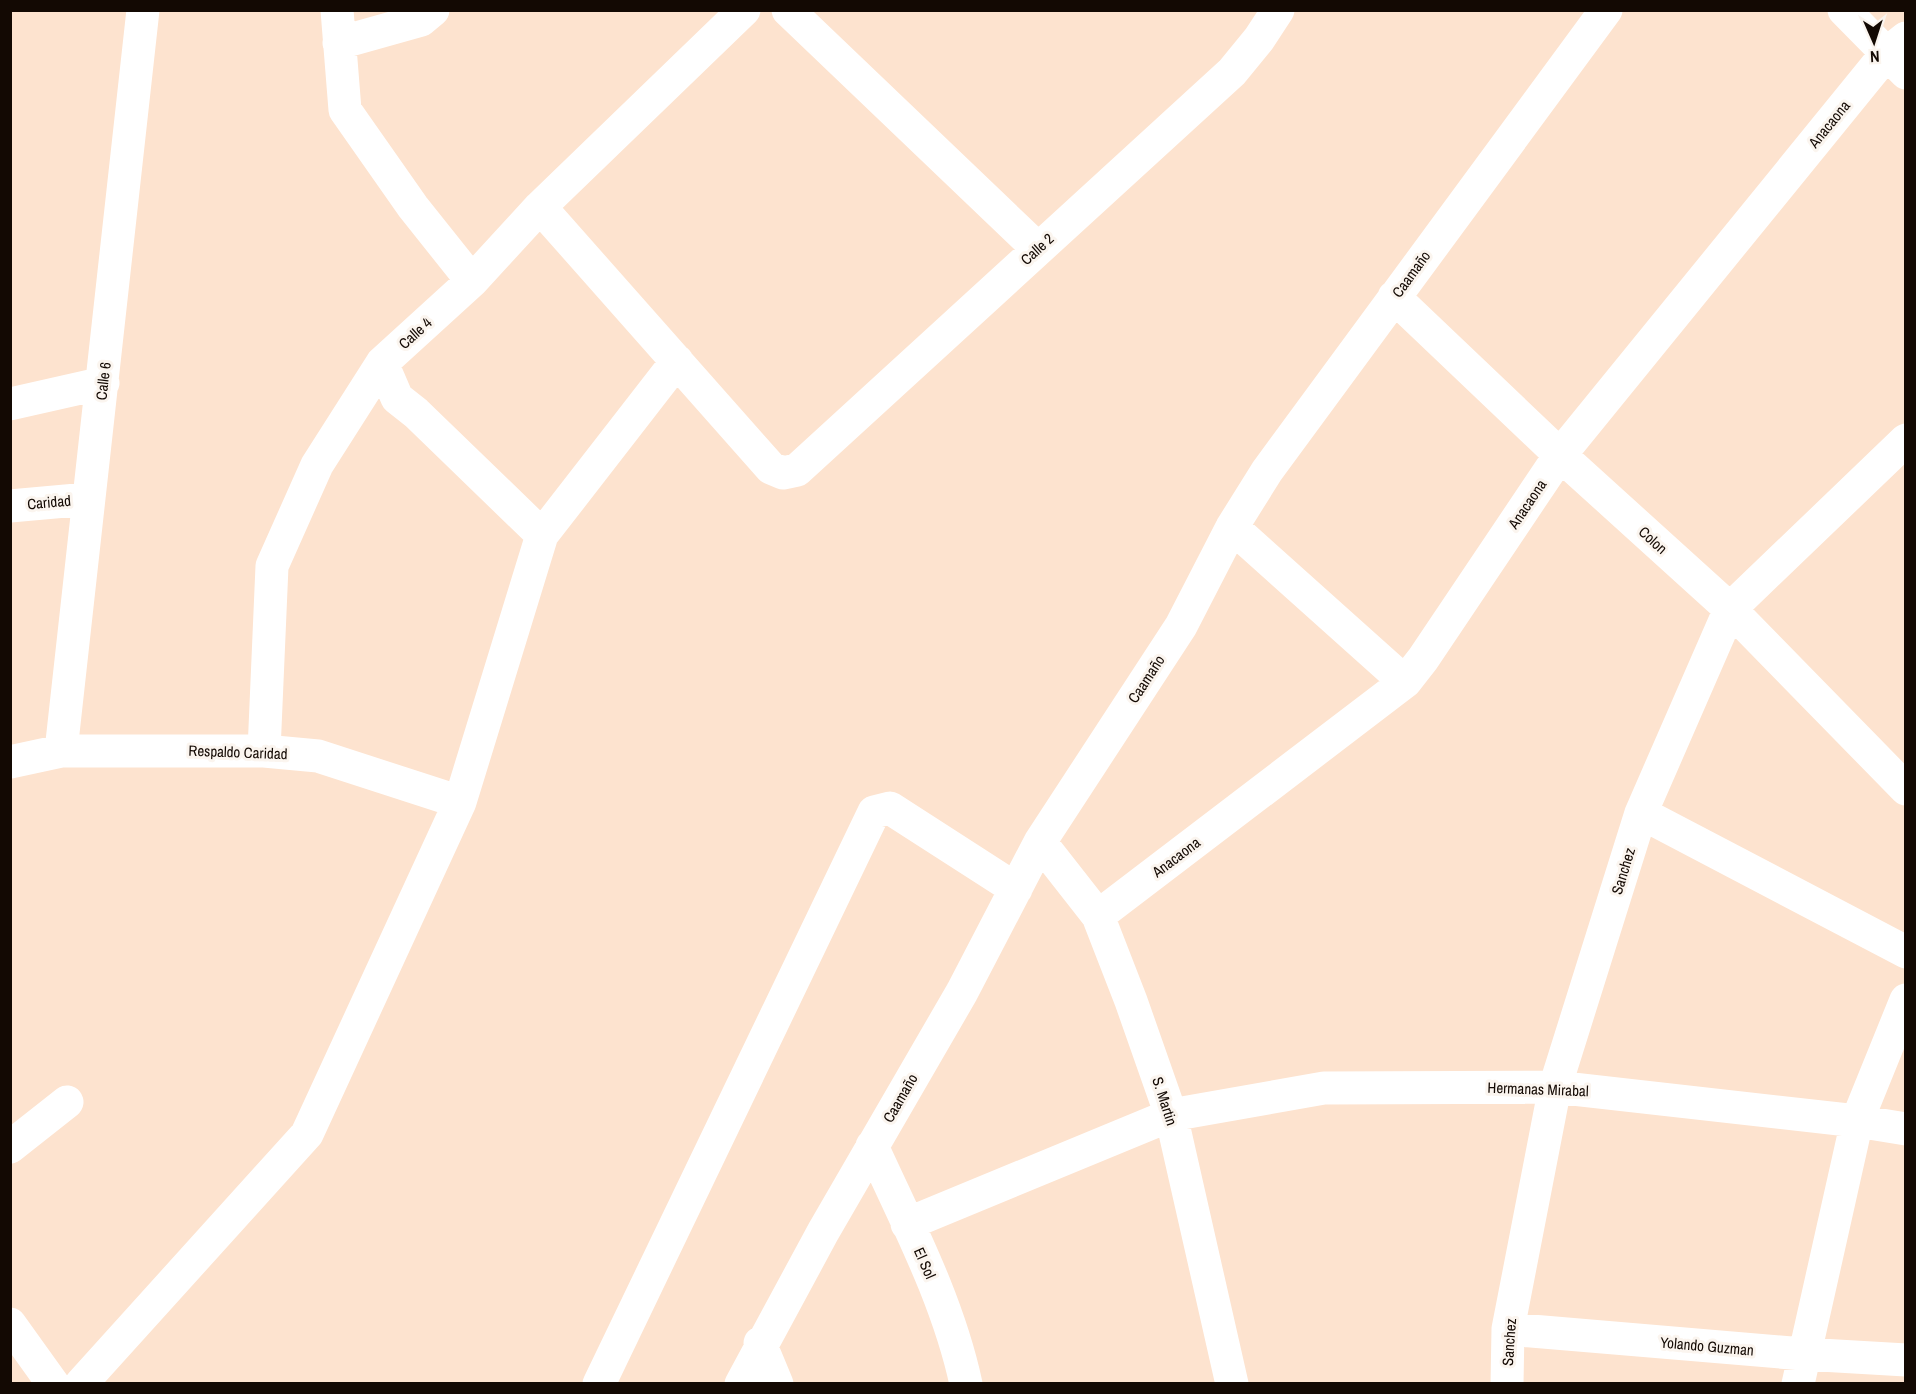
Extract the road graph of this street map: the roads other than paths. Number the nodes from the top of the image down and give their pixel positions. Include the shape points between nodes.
1 (143, 10) edge
2 (337, 10) edge
3 (433, 10) edge
4 (744, 10) edge
5 (788, 10) edge
6 (1278, 10) edge
7 (1606, 10) edge
8 (1844, 10) edge
9 (339, 44) junction
10 (1899, 55) edge
11 (540, 207) junction
12 (1038, 249) junction
13 (472, 281) junction
14 (1394, 297) junction
15 (677, 361) junction
16 (382, 363) junction
17 (103, 383) junction
18 (10, 404) edge
19 (1905, 440) edge
20 (1560, 455) junction
21 (88, 499) junction
22 (10, 506) edge
23 (1232, 527) junction
24 (542, 535) junction
25 (1730, 609) junction
26 (1405, 682) junction
27 (61, 751) junction
28 (264, 751) junction
29 (10, 762) edge
30 (1905, 789) edge
31 (460, 802) junction
32 (1641, 813) junction
33 (1040, 842) junction
34 (1016, 889) junction
35 (1098, 916) junction
36 (1905, 952) edge
37 (1905, 1000) edge
38 (1555, 1087) junction
39 (67, 1102) dead end
40 (1170, 1115) junction
41 (1857, 1121) junction
42 (1905, 1130) edge
43 (872, 1146) junction
44 (10, 1147) edge
45 (907, 1224) junction
46 (10, 1324) edge
47 (1508, 1329) junction
48 (760, 1343) junction
49 (1905, 1360) edge
50 (1800, 1369) edge
51 (53, 1383) edge
52 (81, 1383) edge
53 (599, 1383) edge
54 (741, 1383) edge
55 (777, 1383) edge
56 (966, 1383) edge
57 (1232, 1383) edge
58 (1507, 1383) edge

1 - 17 street, Calle 6
2 - 9 street
3 - 9 street via 420,20
4 - 11 street, Calle 4
5 - 12 street
6 - 12 street, Calle 2 via 1232,72
7 - 14 street, Caamaño
8 - 10 street
9 - 13 street via 345,110 413,207
10 - 20 street, Anacaona
11 - 13 street, Calle 4
11 - 15 street
12 - 15 street, Calle 2 via 797,470 783,473 771,468
13 - 16 street, Calle 4
14 - 20 street, Colon
14 - 23 street, Caamaño via 1267,471
15 - 24 street
16 - 24 street via 397,398
16 - 28 street, Calle 4 via 317,465 272,566
17 - 18 street
17 - 21 street, Calle 6
19 - 25 street, Sanchez
20 - 25 street, Colon
20 - 26 street, Anacaona
21 - 22 street, Caridad
21 - 27 street, Calle 6
23 - 26 street
23 - 33 street, Caamaño via 1186,617
24 - 31 street
25 - 30 street, Colon
25 - 32 street, Sanchez
26 - 35 street, Anacaona
27 - 28 street, Respaldo Caridad
27 - 29 street, Respaldo Caridad
28 - 31 street, Respaldo Caridad via 318,756
31 - 52 street via 307,1134
32 - 36 street
32 - 38 street, Sanchez
33 - 34 street, Caamaño
33 - 35 street, S. Martin
34 - 43 street, Caamaño via 962,992
34 - 53 street via 890,808 874,812
35 - 40 street, S. Martin
37 - 41 street
38 - 40 street, Hermanas Mirabal via 1324,1088
38 - 41 street, Hermanas Mirabal
38 - 47 street, Sanchez
39 - 44 street
40 - 45 street, Hermanas Mirabal
40 - 57 street, S. Martin
41 - 42 street, Hermanas Mirabal
41 - 50 street
43 - 45 street, El Sol
43 - 48 street, Caamaño
45 - 56 street, El Sol via 949,1320
46 - 51 street
47 - 50 street, Yolando Guzman
47 - 58 street, Sanchez
48 - 54 street, Caamaño
48 - 55 street
49 - 50 street, Yolando Guzman

